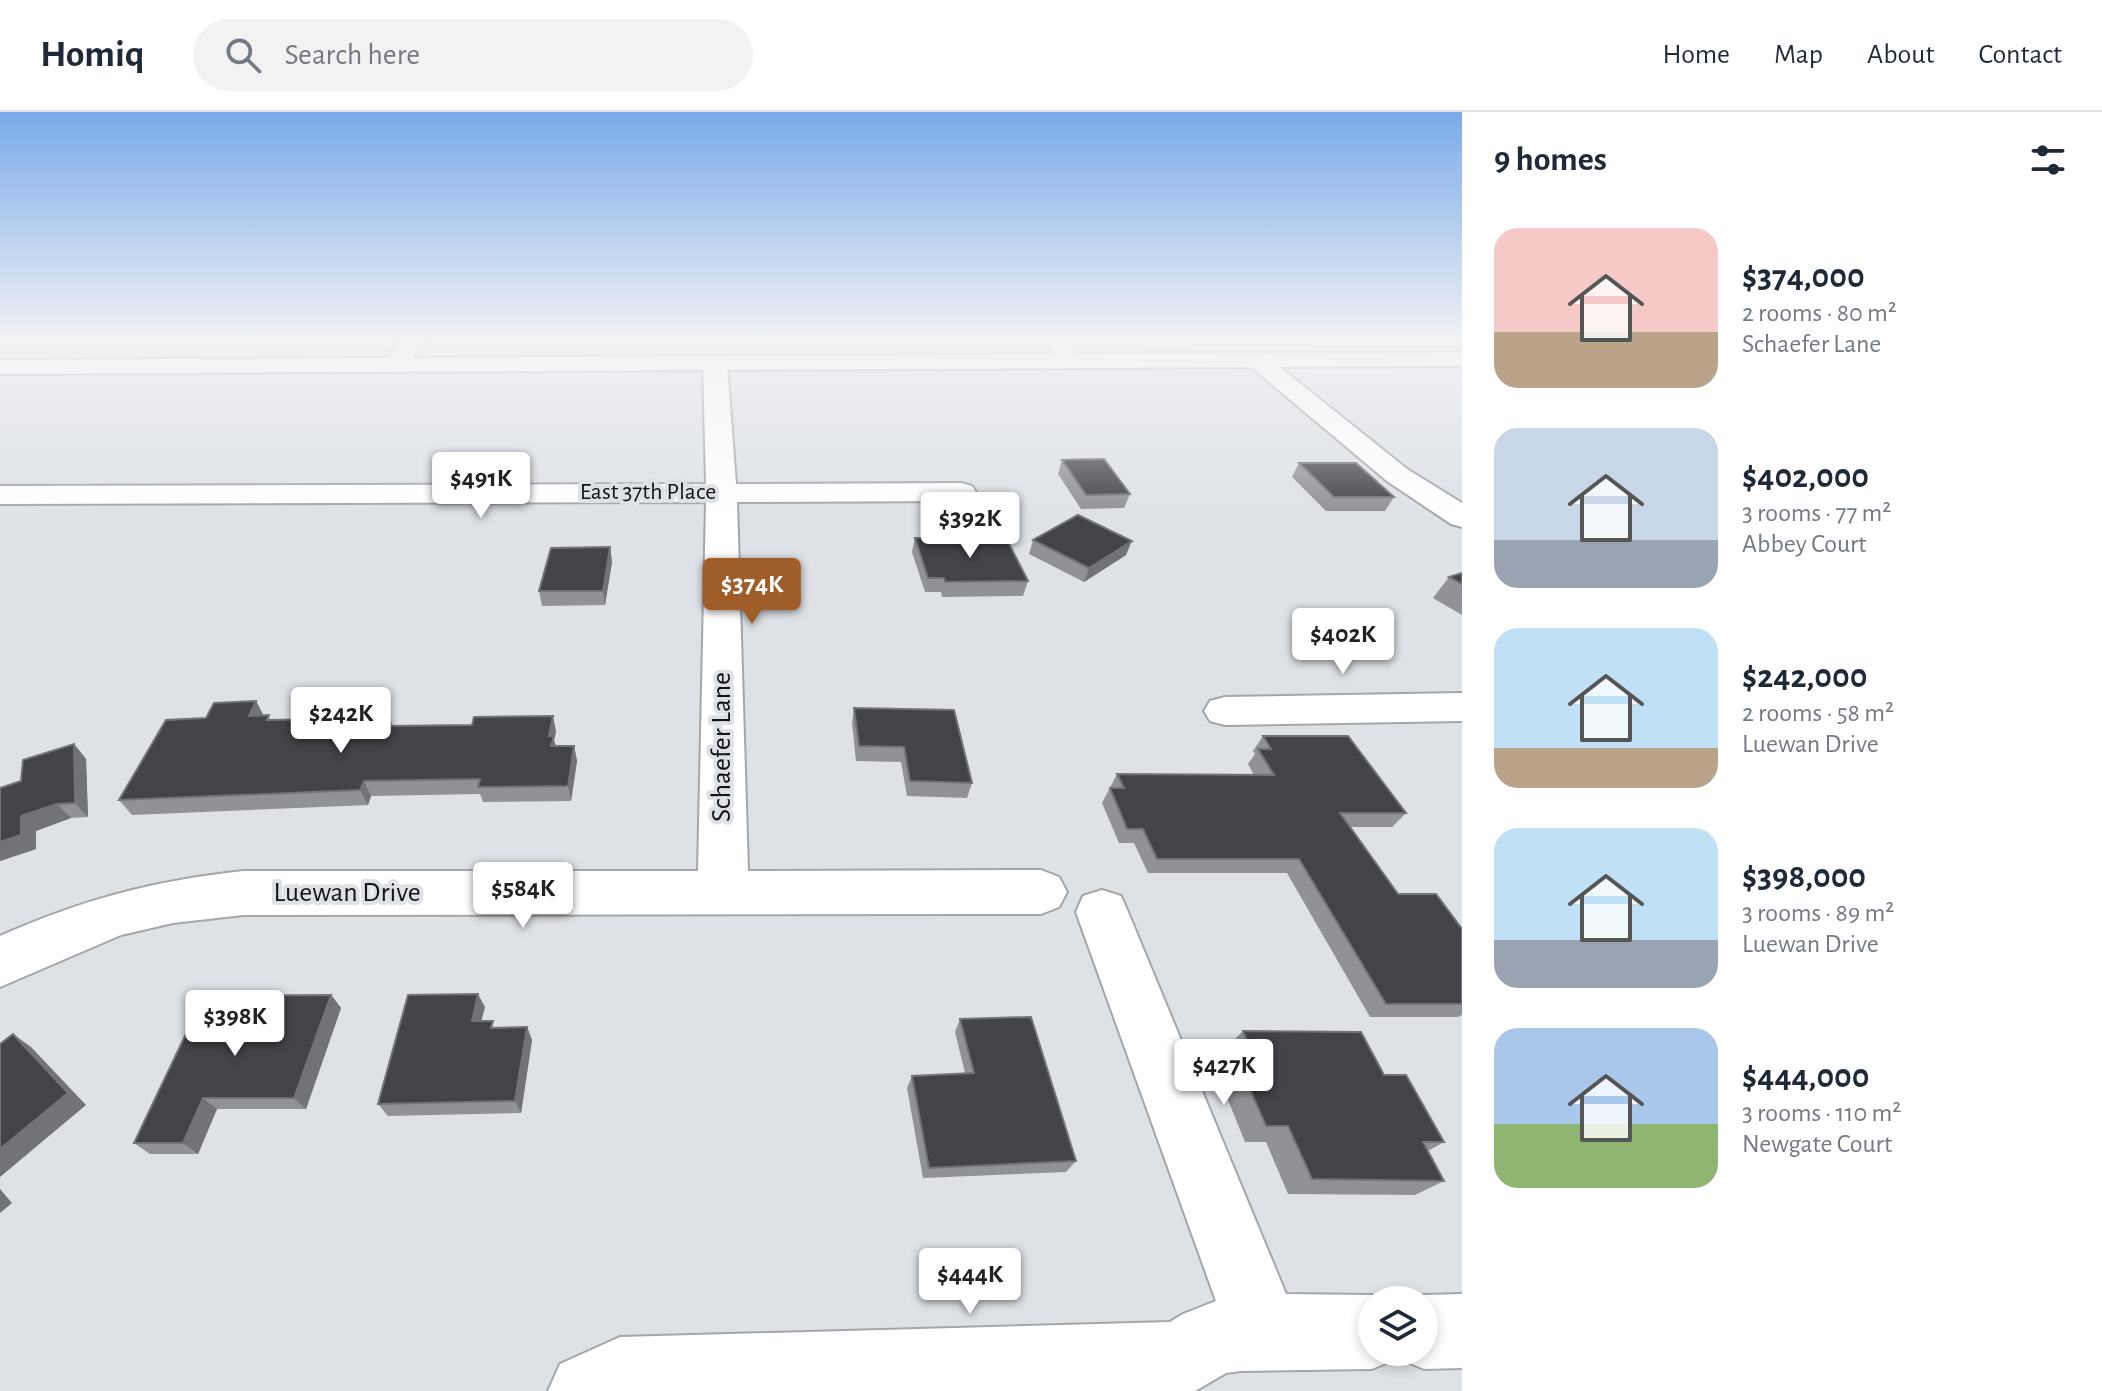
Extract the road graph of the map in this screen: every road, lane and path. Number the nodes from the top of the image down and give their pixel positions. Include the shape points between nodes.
1 (717, 397) edge
2 (1302, 397) edge
3 (721, 492) junction
4 (961, 492) dead end
5 (0, 495) edge
6 (1462, 517) edge
7 (1462, 707) edge
8 (1225, 711) dead end
9 (723, 891) junction
10 (1041, 892) dead end
11 (1102, 912) dead end
12 (0, 962) edge
13 (1462, 1331) edge
14 (1358, 1332) edge
15 (1438, 1332) edge
16 (1265, 1334) junction
17 (1171, 1376) edge
18 (587, 1391) edge

1 - 3 street, Schaefer Lane
2 - 6 street via 1397,475
3 - 4 street, East 37th Place
3 - 5 street, East 37th Place
3 - 9 street, Schaefer Lane
7 - 8 street
9 - 10 street, Luewan Drive
9 - 12 street, Luewan Drive via 243,893 134,910 45,940
11 - 16 street
13 - 15 street
14 - 16 street
16 - 17 street via 1208,1340
17 - 18 street via 620,1375

